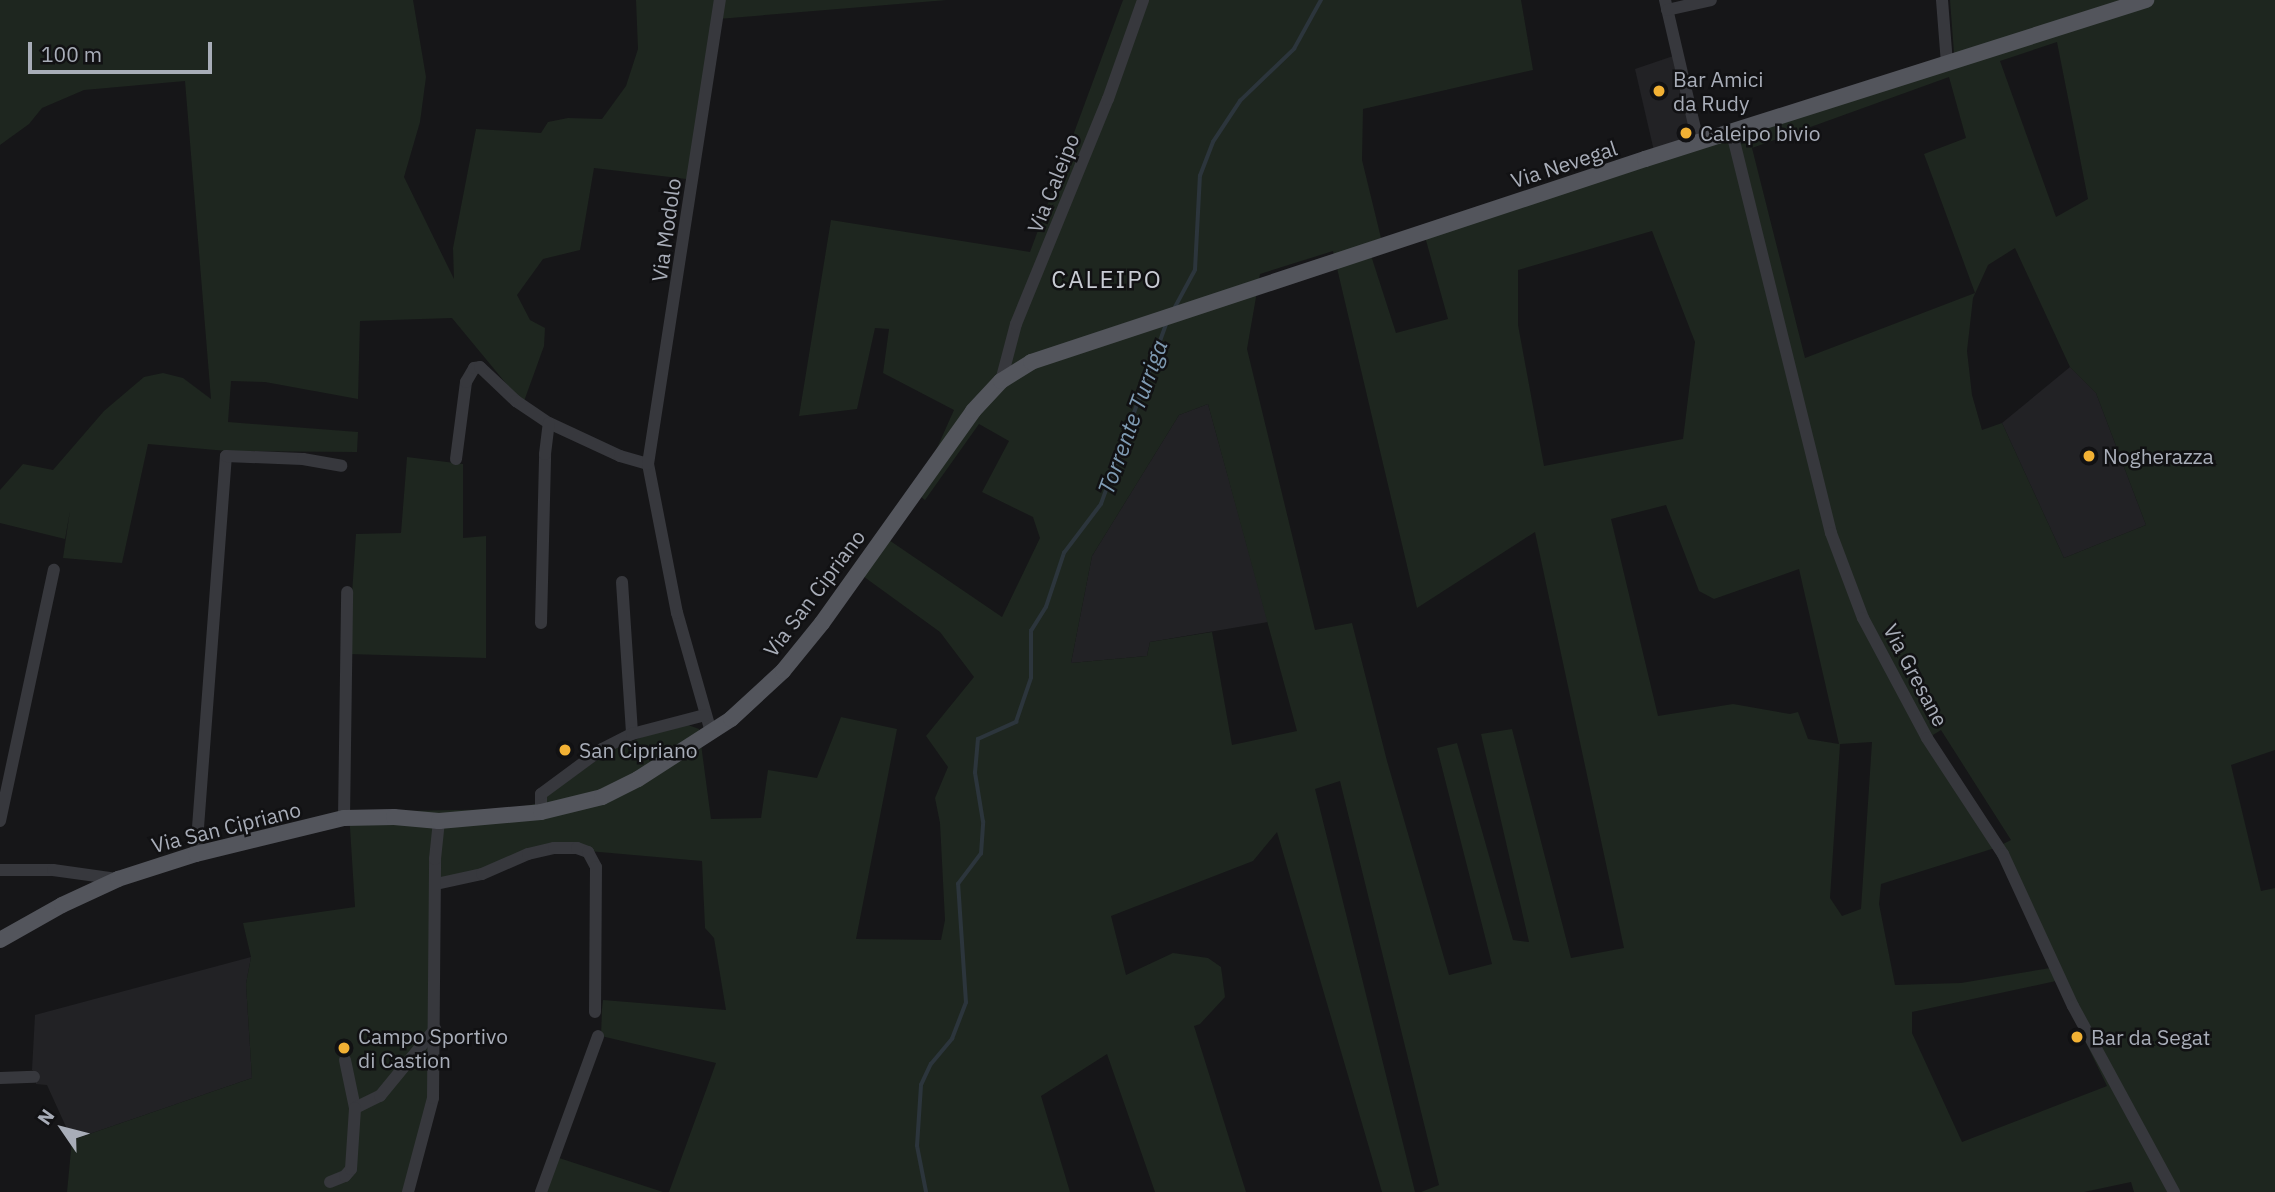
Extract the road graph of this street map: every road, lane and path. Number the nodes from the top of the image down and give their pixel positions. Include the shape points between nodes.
1 (720, 0) edge
2 (1143, 0) edge
3 (1712, 0) edge
4 (1942, 0) edge
5 (2146, 0) edge
6 (1666, 5) edge
7 (1947, 64) junction
8 (1732, 133) junction
9 (1698, 142) junction
10 (1001, 381) junction
11 (549, 423) junction
12 (456, 459) dead end
13 (648, 464) junction
14 (341, 466) dead end
15 (54, 570) dead end
16 (622, 582) dead end
17 (346, 592) dead end
18 (541, 623) dead end
19 (705, 715) junction
20 (711, 732) junction
21 (632, 734) junction
22 (541, 812) junction
23 (344, 818) junction
24 (0, 821) edge
25 (439, 821) junction
26 (196, 854) junction
27 (0, 870) edge
28 (118, 879) junction
29 (436, 884) junction
30 (0, 940) edge
31 (595, 1012) dead end
32 (435, 1028) junction
33 (598, 1036) dead end
34 (345, 1060) dead end
35 (34, 1077) dead end
36 (0, 1078) edge
37 (355, 1108) junction
38 (330, 1182) dead end
39 (408, 1192) edge
40 (541, 1192) edge
41 (2174, 1192) edge

1 - 13 street, Via Modolo
2 - 10 street, Via Caleipo via 1108,99 1016,324
3 - 6 street
4 - 7 street
5 - 7 main road, Via Nevegal
6 - 9 street
7 - 8 main road, Via Nevegal
8 - 9 main road, Via Nevegal
8 - 41 street, Via Gresane via 1831,533 1863,618 1927,738 2003,854 2073,1006
9 - 10 main road, Via Nevegal via 1044,356
10 - 20 main road, Via San Cipriano via 924,477 797,656 749,704
11 - 12 street via 516,401 488,371 477,367 466,382
11 - 13 street
11 - 18 street
13 - 19 street, Via Modolo via 666,565
14 - 26 street via 303,459 226,456
15 - 24 street
16 - 21 street
17 - 23 street
19 - 20 street, Via Modolo
19 - 21 street
20 - 22 main road, Via San Cipriano via 619,789 585,803
21 - 22 street via 602,749 541,794
22 - 25 main road, Via San Cipriano
23 - 25 main road, Via San Cipriano
23 - 26 main road, Via San Cipriano
25 - 29 street
26 - 28 main road, Via San Cipriano
27 - 28 street, Via San Cipriano via 52,870
28 - 30 main road, Via San Cipriano
29 - 31 street via 482,874 554,848 587,852 596,867
29 - 32 street
32 - 37 street via 380,1096
32 - 39 street via 432,1110
33 - 40 street
34 - 37 street
35 - 36 street
37 - 38 street via 351,1169

